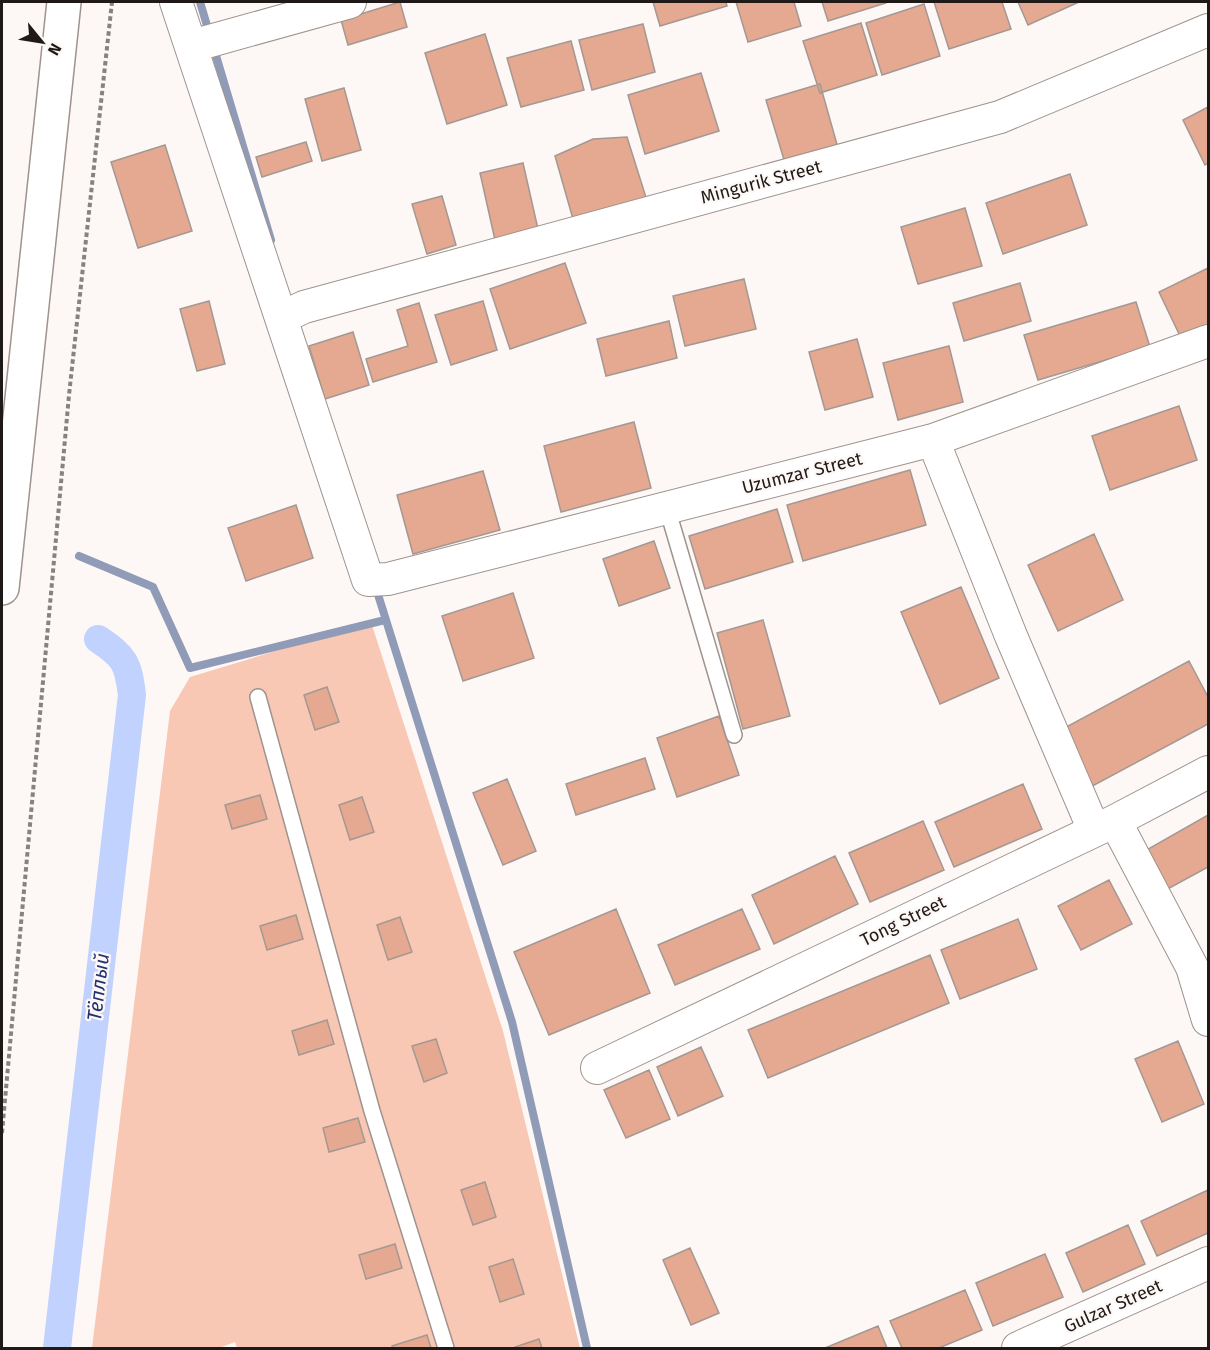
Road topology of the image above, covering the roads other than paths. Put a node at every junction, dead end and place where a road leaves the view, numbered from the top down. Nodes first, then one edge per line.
1 (64, 2) edge
2 (176, 2) edge
3 (350, 2) edge
4 (1209, 30) edge
5 (192, 46) junction
6 (293, 313) junction
7 (1209, 341) edge
8 (933, 440) junction
9 (667, 508) junction
10 (2, 588) edge
11 (258, 697) dead end
12 (734, 735) dead end
13 (1209, 772) edge
14 (1104, 826) junction
15 (1209, 1020) edge
16 (597, 1068) dead end
17 (1209, 1263) edge
18 (446, 1348) edge
19 (1018, 1348) edge

1 - 10 main road
2 - 5 street
3 - 5 street
4 - 6 street, Mingurik Street
5 - 6 street
6 - 9 street, Uzumzar Street
7 - 8 street, Uzumzar Street
8 - 9 street, Uzumzar Street
8 - 14 street
9 - 12 lane
11 - 18 lane
13 - 14 street, Tong Street
14 - 15 street
14 - 16 street, Tong Street
17 - 19 street, Gulzar Street

